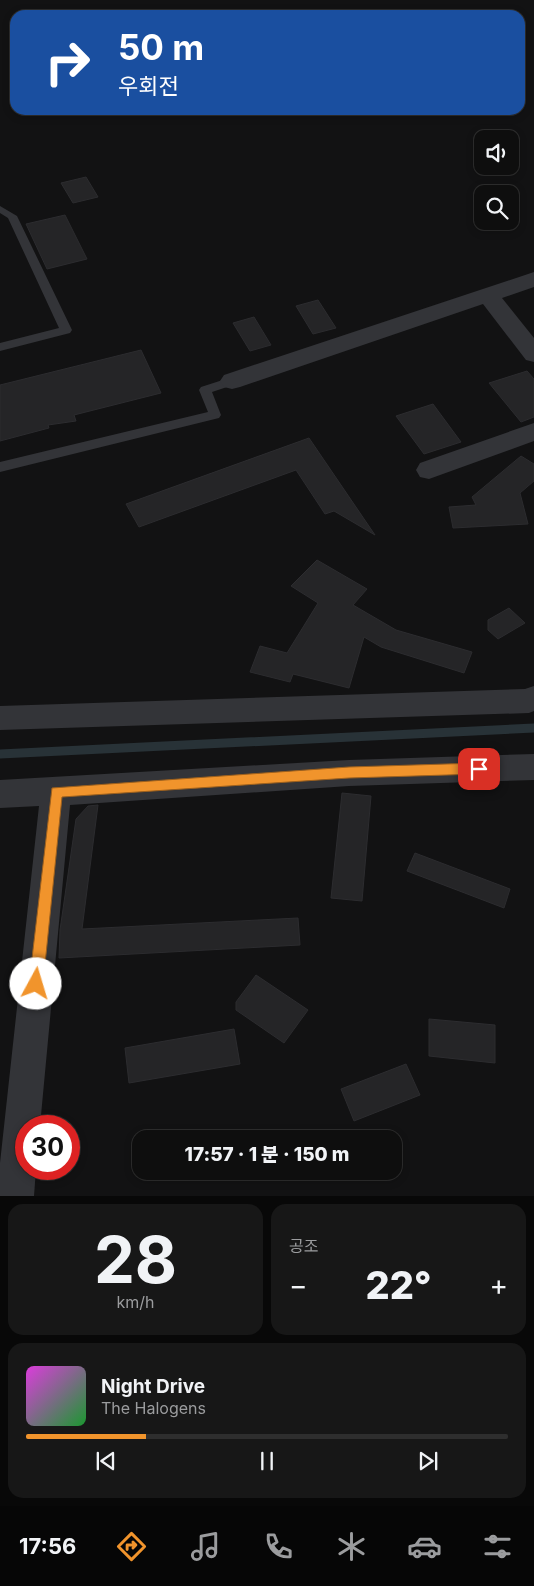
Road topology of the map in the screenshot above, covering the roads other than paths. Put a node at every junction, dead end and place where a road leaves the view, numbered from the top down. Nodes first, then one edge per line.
1 (0, 209) edge
2 (534, 279) edge
3 (488, 295) junction
4 (0, 347) edge
5 (534, 354) edge
6 (232, 381) joint
7 (534, 432) edge
8 (0, 467) edge
9 (429, 470) dead end
10 (534, 698) edge
11 (0, 718) edge
12 (534, 767) edge
13 (56, 792) junction
14 (0, 794) edge
15 (15, 1196) edge

1 - 4 lane
2 - 3 street
3 - 5 street
3 - 6 street
6 - 8 lane
7 - 9 street
10 - 11 street
12 - 13 street
13 - 14 street
13 - 15 street

